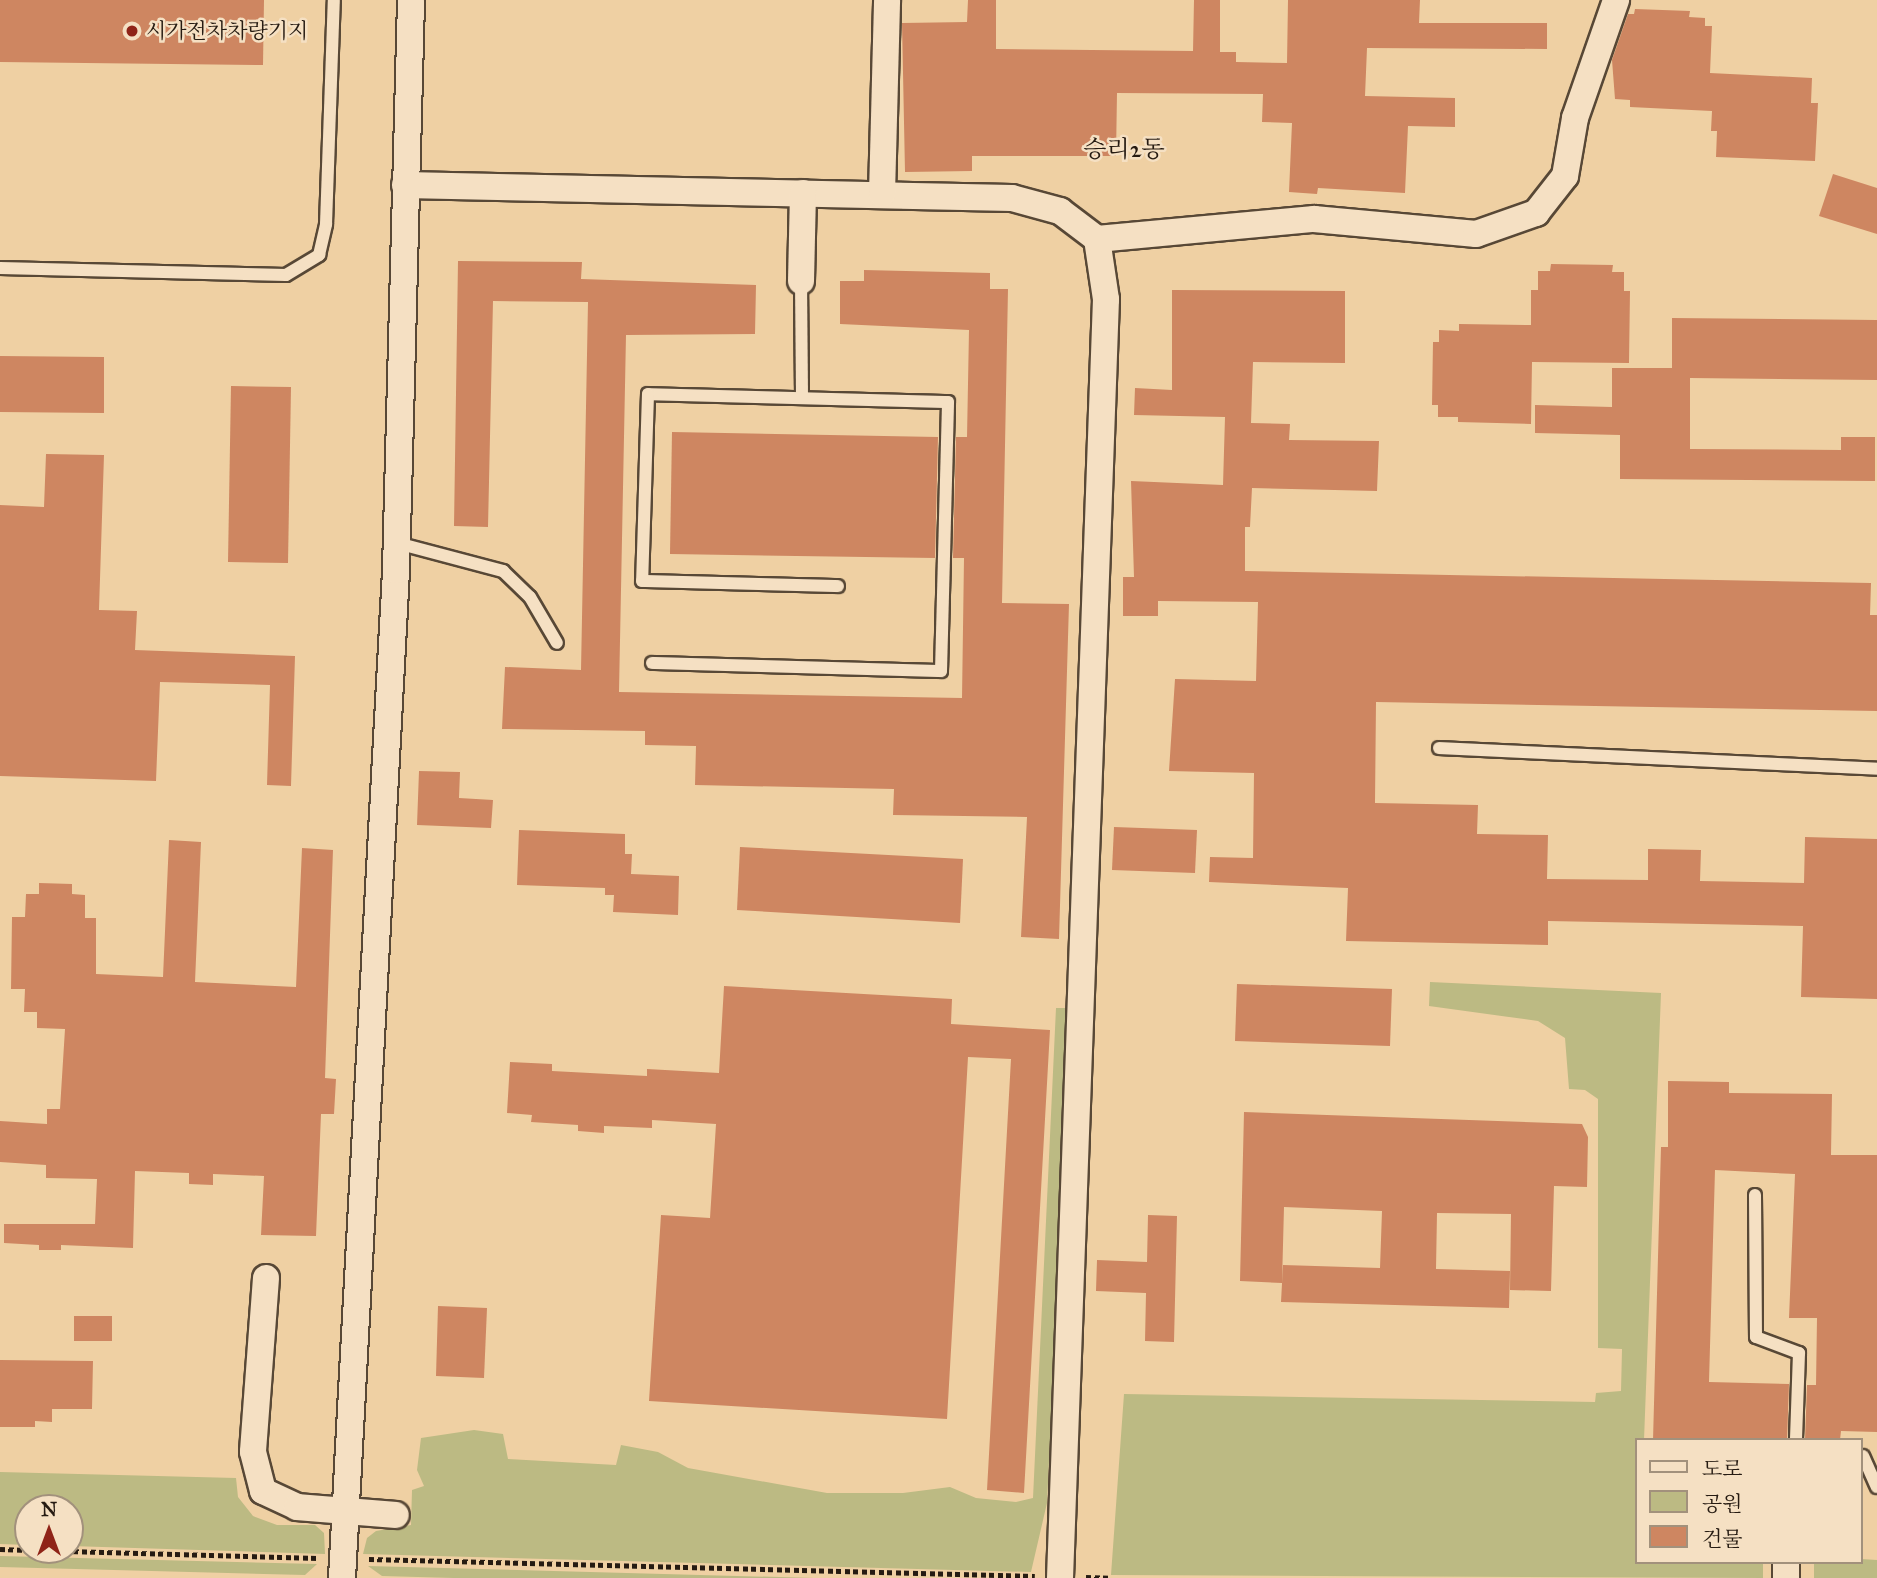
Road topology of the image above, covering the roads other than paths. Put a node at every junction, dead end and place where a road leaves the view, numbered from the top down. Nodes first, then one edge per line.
1 (334, 0) edge
2 (411, 0) edge
3 (887, 0) edge
4 (1616, 0) edge
5 (405, 185) junction
6 (803, 192) junction
7 (882, 194) junction
8 (1097, 239) junction
9 (0, 268) edge
10 (801, 281) joint
11 (802, 398) junction
12 (397, 543) junction
13 (838, 586) dead end
14 (557, 643) dead end
15 (652, 663) dead end
16 (1439, 748) dead end
17 (1877, 769) edge
18 (1755, 1195) dead end
19 (266, 1278) dead end
20 (1796, 1438) edge
21 (1863, 1456) dead end
22 (1877, 1487) edge
23 (345, 1512) junction
24 (396, 1515) dead end
25 (342, 1568) edge
26 (1060, 1577) edge

1 - 9 lane
2 - 5 street
3 - 7 street
4 - 8 street
5 - 6 street
5 - 12 street
6 - 7 street
6 - 10 street
7 - 8 street
8 - 26 street
10 - 11 lane
11 - 13 lane
11 - 15 lane
12 - 14 lane
12 - 23 street
16 - 17 lane
18 - 20 lane
19 - 23 street
21 - 22 lane
23 - 24 street
23 - 25 street

